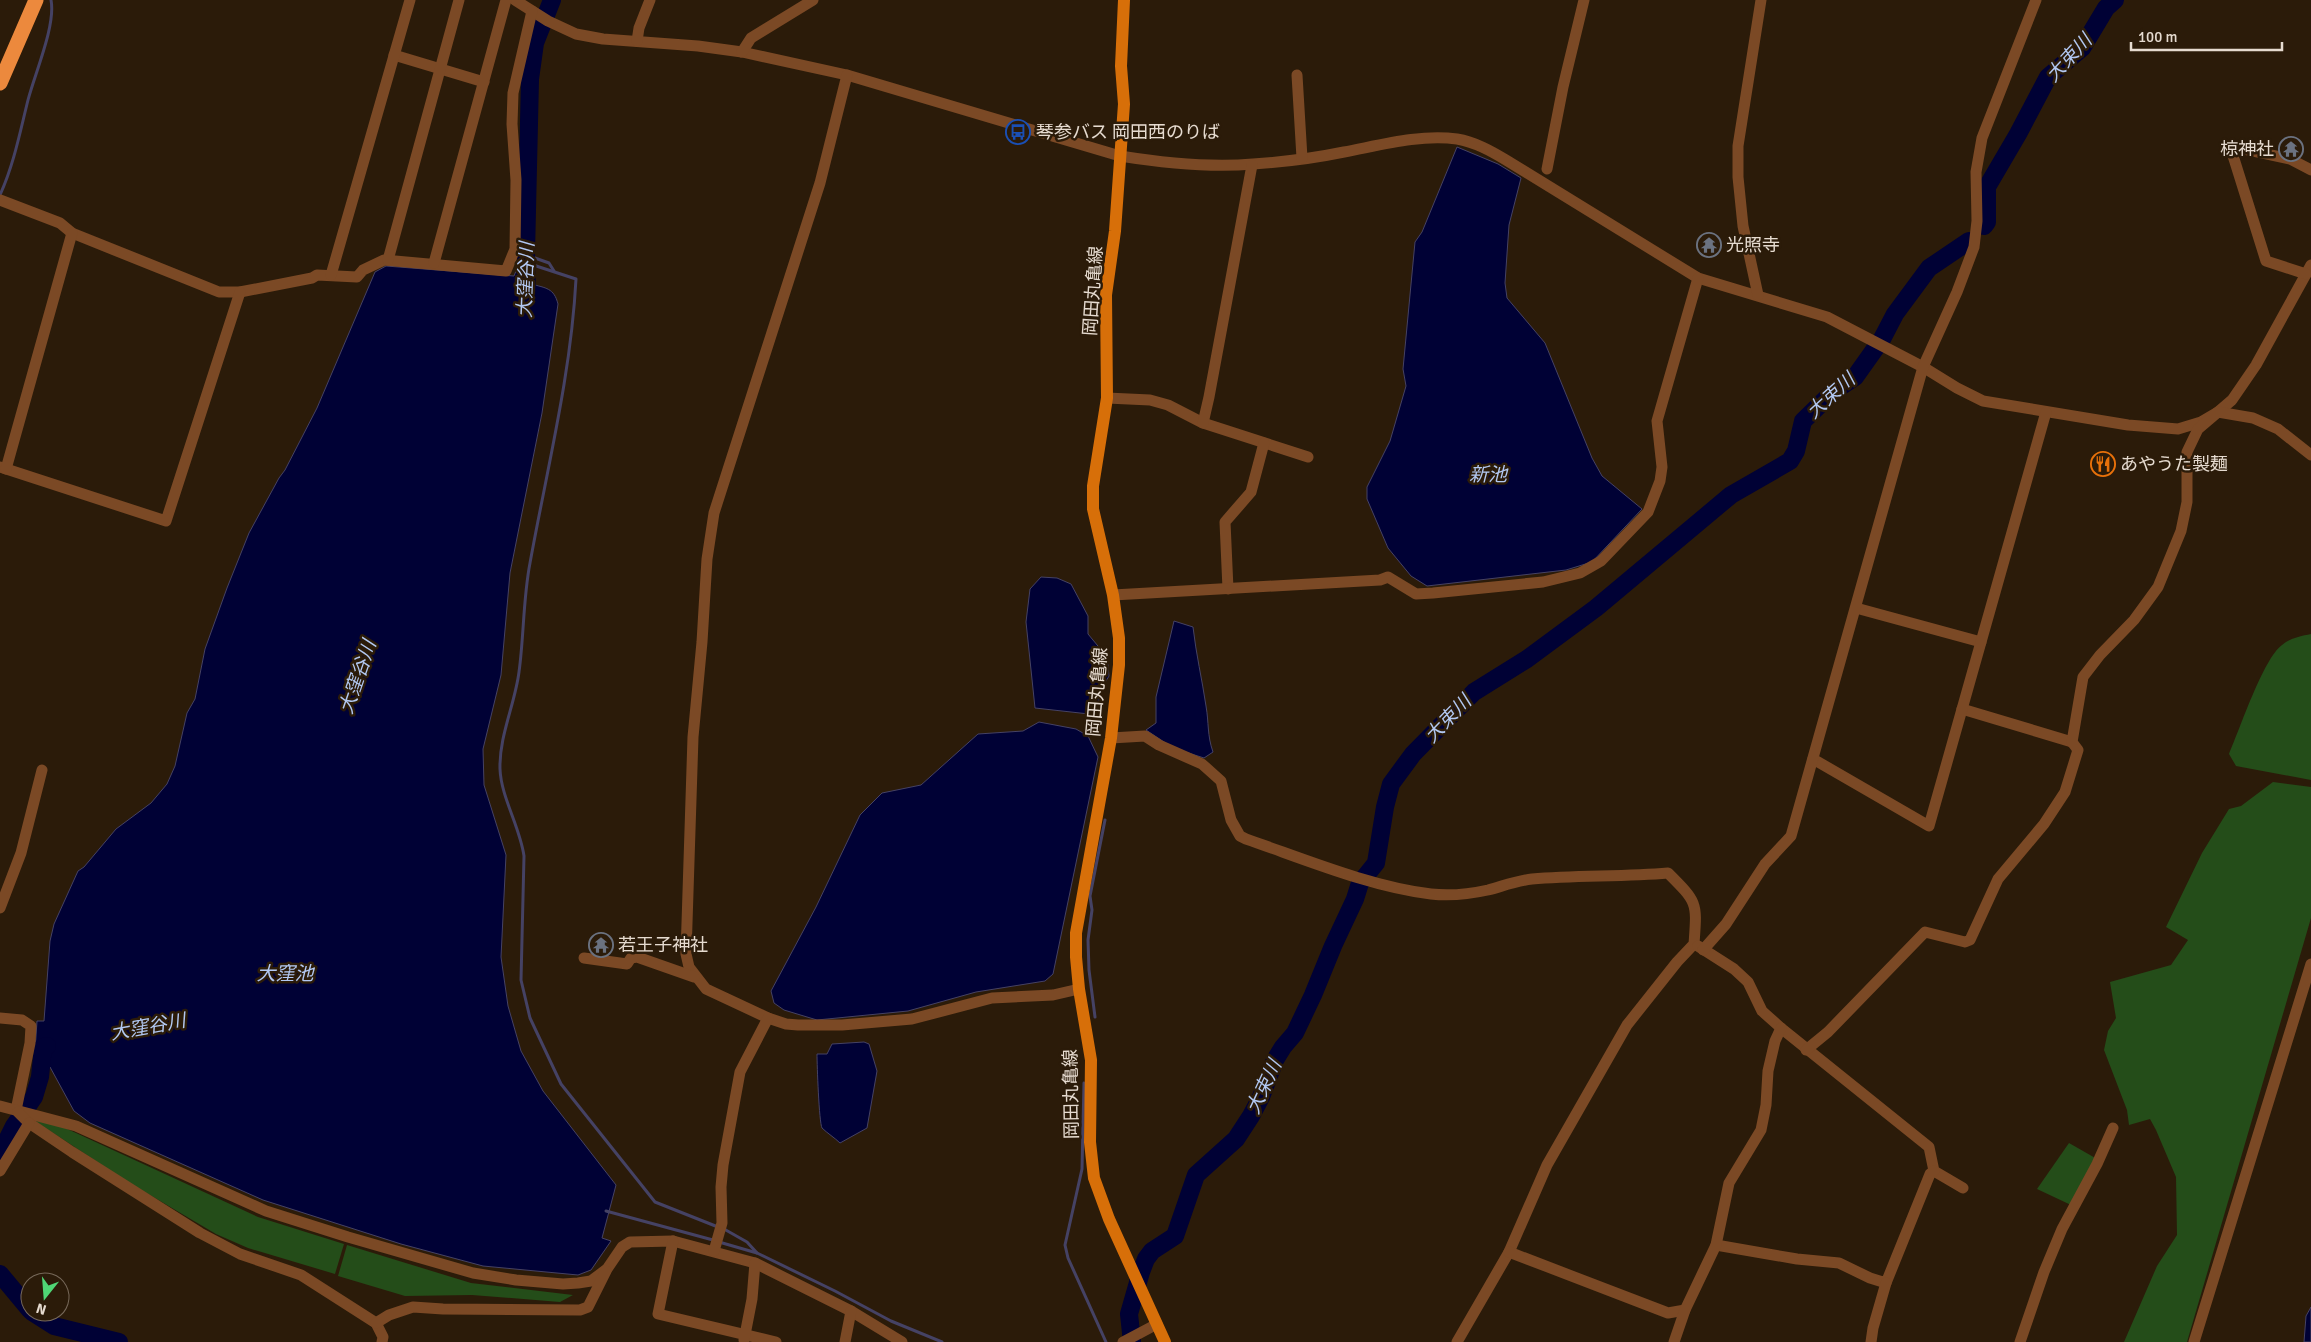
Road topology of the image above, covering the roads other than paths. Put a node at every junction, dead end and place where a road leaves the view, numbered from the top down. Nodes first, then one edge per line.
1 (36, 0) edge
2 (410, 0) edge
3 (459, 0) edge
4 (506, 0) edge
5 (516, 0) edge
6 (650, 0) edge
7 (813, 0) edge
8 (1124, 0) edge
9 (1584, 0) edge
10 (1761, 0) edge
11 (2036, 0) edge
12 (539, 16) junction
13 (637, 41) junction
14 (742, 52) junction
15 (394, 56) junction
16 (440, 69) junction
17 (1297, 74) dead end
18 (847, 75) junction
19 (484, 82) junction
20 (0, 83) edge
21 (1120, 156) junction
22 (1302, 158) junction
23 (1252, 164) junction
24 (1547, 169) dead end
25 (2311, 170) edge
26 (0, 200) edge
27 (72, 233) junction
28 (388, 260) junction
29 (434, 263) junction
30 (2309, 270) edge
31 (331, 275) junction
32 (1698, 278) junction
33 (240, 292) junction
34 (1758, 295) junction
35 (1923, 367) junction
36 (1107, 398) junction
37 (2046, 412) junction
38 (2218, 412) junction
39 (1202, 422) junction
40 (1264, 443) junction
41 (2311, 455) edge
42 (1308, 457) dead end
43 (3, 468) edge
44 (1228, 589) junction
45 (1112, 595) junction
46 (1856, 608) junction
47 (1981, 642) junction
48 (1962, 709) junction
49 (1111, 738) junction
50 (2072, 742) junction
51 (1813, 759) junction
52 (42, 770) dead end
53 (0, 908) edge
54 (1699, 947) junction
55 (584, 958) dead end
56 (2311, 964) edge
57 (694, 976) junction
58 (1079, 988) junction
59 (0, 1018) edge
60 (768, 1018) junction
61 (1781, 1028) junction
62 (1806, 1050) junction
63 (0, 1106) edge
64 (22, 1115) junction
65 (2113, 1128) dead end
66 (0, 1171) edge
67 (1934, 1171) junction
68 (1963, 1188) dead end
69 (673, 1241) junction
70 (1716, 1245) junction
71 (715, 1249) junction
72 (1509, 1252) junction
73 (755, 1263) junction
74 (607, 1269) junction
75 (1886, 1283) junction
76 (851, 1310) junction
77 (1685, 1310) junction
78 (376, 1324) junction
79 (1157, 1324) junction
80 (744, 1338) edge
81 (1129, 1339) edge
82 (382, 1342) edge
83 (776, 1342) edge
84 (845, 1342) edge
85 (902, 1342) edge
86 (1165, 1342) edge
87 (1457, 1342) edge
88 (1674, 1342) edge
89 (1871, 1342) edge
90 (2020, 1342) edge
91 (2194, 1342) edge

1 - 20 highway
2 - 15 street
3 - 16 street
4 - 19 street
5 - 12 street
6 - 13 street
7 - 14 street
8 - 21 main road, 岡田丸亀線
9 - 24 street
10 - 34 street
11 - 35 street
12 - 13 street
12 - 29 street
13 - 14 street
14 - 18 street
15 - 16 street
15 - 31 street
16 - 19 street
16 - 28 street
17 - 22 street
18 - 21 street
18 - 57 street
19 - 29 street
21 - 23 street
21 - 36 main road, 岡田丸亀線
22 - 23 street
22 - 32 street
23 - 39 street
25 - 30 street
26 - 27 street
27 - 33 street
27 - 43 street
28 - 29 street
28 - 31 street
30 - 38 street
31 - 33 street
32 - 34 street
32 - 44 street
33 - 43 street
34 - 35 street
35 - 37 street
35 - 46 street
36 - 39 street
36 - 45 main road, 岡田丸亀線
37 - 38 street
37 - 47 street
38 - 41 street
38 - 50 street
39 - 40 street
40 - 42 street
40 - 44 street
44 - 45 street
45 - 49 main road, 岡田丸亀線
46 - 47 street
46 - 51 street
47 - 48 street
48 - 50 street
48 - 51 street
49 - 54 street
49 - 58 main road, 岡田丸亀線
50 - 62 street
51 - 54 street
52 - 53 street
54 - 61 street
54 - 72 street
55 - 57 street
56 - 91 street
57 - 60 street
58 - 60 street
58 - 79 main road, 岡田丸亀線
59 - 64 street
60 - 71 street
61 - 62 street
61 - 70 street
62 - 67 street
63 - 64 street
64 - 66 street
64 - 74 street
64 - 78 street
65 - 90 street
67 - 68 street
67 - 75 street
69 - 71 street
69 - 74 street
69 - 80 street
70 - 75 street
70 - 77 street
71 - 73 street
72 - 77 street
72 - 87 street
73 - 76 street
73 - 80 street
74 - 78 street
75 - 89 street
76 - 84 street
76 - 85 street
77 - 88 street
78 - 82 street
79 - 81 street
79 - 86 main road, 岡田丸亀線
80 - 83 street

